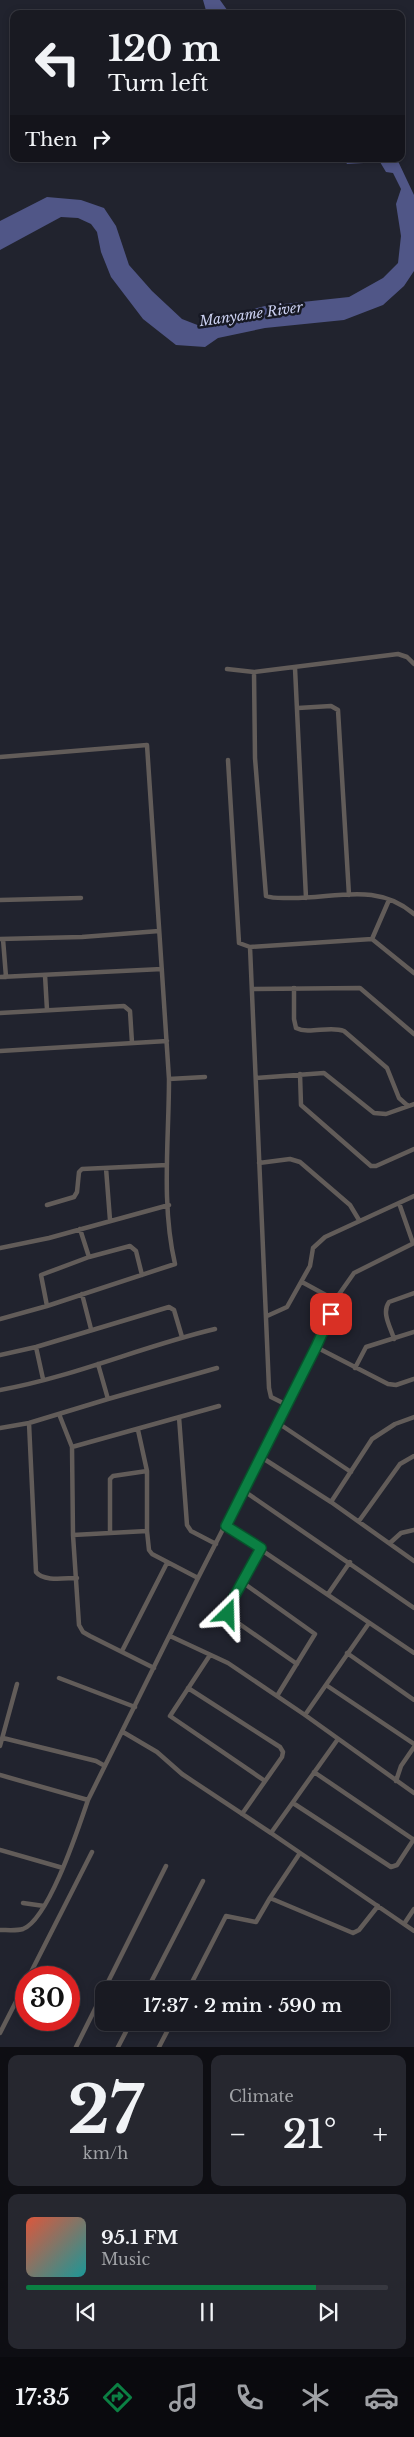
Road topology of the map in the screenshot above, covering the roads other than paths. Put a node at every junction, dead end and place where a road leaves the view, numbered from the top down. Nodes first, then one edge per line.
1 (414, 664) edge
2 (295, 668) junction
3 (227, 669) dead end
4 (254, 672) junction
5 (298, 708) junction
6 (0, 757) edge
7 (228, 760) dead end
8 (349, 895) junction
9 (80, 898) dead end
10 (306, 898) junction
11 (0, 900) edge
12 (389, 900) junction
13 (414, 914) edge
14 (159, 931) junction
15 (2, 939) edge
16 (372, 939) junction
17 (250, 947) junction
18 (162, 969) junction
19 (414, 973) edge
20 (44, 976) junction
21 (0, 977) edge
22 (6, 977) junction
23 (294, 988) junction
24 (253, 989) junction
25 (47, 1010) junction
26 (0, 1013) edge
27 (414, 1034) edge
28 (166, 1042) junction
29 (132, 1043) junction
30 (0, 1051) edge
31 (300, 1074) junction
32 (205, 1077) dead end
33 (256, 1078) junction
34 (169, 1079) junction
35 (414, 1104) edge
36 (408, 1106) junction
37 (414, 1149) edge
38 (259, 1163) junction
39 (167, 1165) junction
40 (106, 1168) junction
41 (414, 1196) edge
42 (400, 1203) junction
43 (47, 1205) dead end
44 (169, 1205) junction
45 (110, 1220) junction
46 (359, 1220) junction
47 (80, 1229) junction
48 (414, 1243) edge
49 (0, 1248) edge
50 (89, 1257) junction
51 (142, 1275) junction
52 (302, 1282) junction
53 (82, 1294) junction
54 (414, 1294) edge
55 (335, 1300) junction
56 (47, 1306) junction
57 (267, 1316) junction
58 (0, 1319) edge
59 (91, 1329) junction
60 (215, 1329) dead end
61 (414, 1332) edge
62 (182, 1337) junction
63 (394, 1339) junction
64 (36, 1347) junction
65 (316, 1347) junction
66 (0, 1355) edge
67 (98, 1364) junction
68 (217, 1368) dead end
69 (355, 1368) junction
70 (43, 1379) junction
71 (414, 1379) edge
72 (0, 1390) edge
73 (108, 1399) junction
74 (287, 1405) junction
75 (220, 1406) dead end
76 (59, 1414) junction
77 (179, 1417) junction
78 (414, 1417) edge
79 (278, 1422) junction
80 (29, 1423) junction
81 (0, 1428) edge
82 (138, 1430) junction
83 (72, 1447) junction
84 (414, 1456) edge
85 (261, 1457) junction
86 (147, 1471) junction
87 (351, 1472) junction
88 (244, 1491) junction
89 (331, 1502) junction
90 (360, 1521) junction
91 (226, 1526) junction
92 (414, 1530) edge
93 (147, 1531) junction
94 (110, 1532) junction
95 (74, 1534) junction
96 (390, 1543) junction
97 (216, 1544) junction
98 (261, 1548) junction
99 (414, 1561) edge
100 (350, 1562) junction
101 (167, 1563) junction
102 (76, 1578) junction
103 (198, 1578) junction
104 (242, 1582) junction
105 (328, 1594) junction
106 (414, 1608) edge
107 (369, 1623) junction
108 (170, 1636) junction
109 (122, 1651) junction
110 (347, 1653) junction
111 (414, 1653) edge
112 (210, 1656) junction
113 (297, 1664) junction
114 (154, 1668) junction
115 (58, 1678) dead end
116 (17, 1684) dead end
117 (326, 1685) junction
118 (188, 1688) junction
119 (277, 1696) junction
120 (414, 1700) edge
121 (135, 1707) junction
122 (305, 1715) junction
123 (123, 1732) junction
124 (2, 1738) junction
125 (338, 1740) junction
126 (414, 1745) edge
127 (0, 1746) edge
128 (105, 1766) junction
129 (314, 1772) junction
130 (0, 1775) edge
131 (265, 1781) junction
132 (396, 1781) junction
133 (414, 1792) edge
134 (88, 1800) junction
135 (293, 1803) junction
136 (242, 1814) junction
137 (271, 1833) junction
138 (414, 1840) edge
139 (0, 1850) edge
140 (92, 1852) dead end
141 (300, 1853) junction
142 (166, 1866) dead end
143 (63, 1868) junction
144 (202, 1881) dead end
145 (270, 1898) junction
146 (24, 1903) dead end
147 (44, 1906) junction
148 (378, 1906) junction
149 (414, 1909) edge
150 (404, 1924) junction
151 (0, 1930) edge
152 (414, 1931) edge
153 (34, 1966) edge
154 (109, 1981) edge
155 (152, 1981) edge
156 (193, 1981) edge
157 (15, 2004) edge
158 (95, 2009) edge
159 (126, 2031) edge
160 (167, 2031) edge
161 (0, 2034) edge
162 (76, 2047) edge
163 (118, 2047) edge
164 (159, 2047) edge

1 - 2 street
2 - 4 street
2 - 5 street
3 - 4 street
4 - 10 street
5 - 8 street
5 - 10 street
6 - 14 street
7 - 17 street
8 - 10 street
8 - 12 street
9 - 11 street
12 - 13 street
12 - 16 street
14 - 15 street
14 - 18 street
15 - 22 street
16 - 17 street
16 - 19 street
17 - 24 street
18 - 20 street
18 - 28 street
20 - 22 street
20 - 25 street
21 - 22 street
23 - 24 street
23 - 27 street
23 - 36 street
24 - 33 street
25 - 26 street
25 - 29 street
28 - 29 street
28 - 34 street
29 - 30 street
31 - 33 street
31 - 36 street
31 - 37 street
32 - 34 street
33 - 38 street
34 - 39 street
35 - 36 street
38 - 46 street
38 - 57 street
39 - 40 street
39 - 44 street
40 - 43 street
40 - 45 street
41 - 42 street
42 - 46 street
42 - 48 street
44 - 45 street
44 - 51 street
45 - 47 street
46 - 52 street
47 - 49 street
47 - 50 street
48 - 55 street
50 - 51 street
50 - 56 street
51 - 53 street
52 - 55 street
52 - 57 street
53 - 56 street
53 - 59 street
54 - 63 street
55 - 65 street
56 - 58 street
57 - 74 street
59 - 62 street
59 - 64 street
60 - 62 street
61 - 63 street
62 - 67 street
63 - 69 street
64 - 66 street
64 - 70 street
65 - 69 street
65 - 74 street
67 - 70 street
67 - 73 street
68 - 73 street
69 - 71 street
70 - 72 street
73 - 76 street
74 - 79 street
75 - 77 street
76 - 80 street
76 - 83 street
77 - 82 street
77 - 97 street
78 - 87 street
79 - 85 street
79 - 87 street
80 - 81 street
80 - 102 street
82 - 83 street
82 - 86 street
83 - 95 street
84 - 90 street
85 - 88 street
85 - 89 street
86 - 93 street
86 - 94 street
87 - 89 street
88 - 91 street
88 - 100 street
89 - 90 street
90 - 96 street
91 - 97 street
91 - 98 street
92 - 96 street
93 - 94 street
93 - 101 street
94 - 95 street
95 - 102 street
96 - 99 street
97 - 103 street
98 - 104 street
98 - 105 street
100 - 105 street
100 - 106 street
101 - 103 street
101 - 109 street
102 - 109 street
103 - 108 street
104 - 113 street
104 - 113 street
105 - 107 street
107 - 110 street
107 - 111 street
108 - 112 street
108 - 114 street
109 - 114 street
110 - 117 street
110 - 120 street
112 - 118 street
112 - 119 street
113 - 119 street
114 - 121 street
115 - 121 street
116 - 124 street
117 - 122 street
117 - 126 street
118 - 131 street
118 - 131 street
119 - 122 street
121 - 123 street
122 - 125 street
123 - 128 street
123 - 136 street
124 - 127 street
124 - 128 street
125 - 129 street
125 - 132 street
126 - 132 street
128 - 134 street
129 - 135 street
129 - 138 street
130 - 134 street
131 - 136 street
132 - 133 street
134 - 143 street
135 - 137 street
135 - 138 street
136 - 137 street
137 - 141 street
139 - 143 street
140 - 153 street
141 - 145 street
141 - 148 street
142 - 154 street
143 - 147 street
144 - 155 street
145 - 148 street
145 - 156 street
146 - 147 street
147 - 151 street
148 - 150 street
149 - 150 street
150 - 152 street
157 - 161 street
158 - 162 street
159 - 163 street
160 - 164 street

